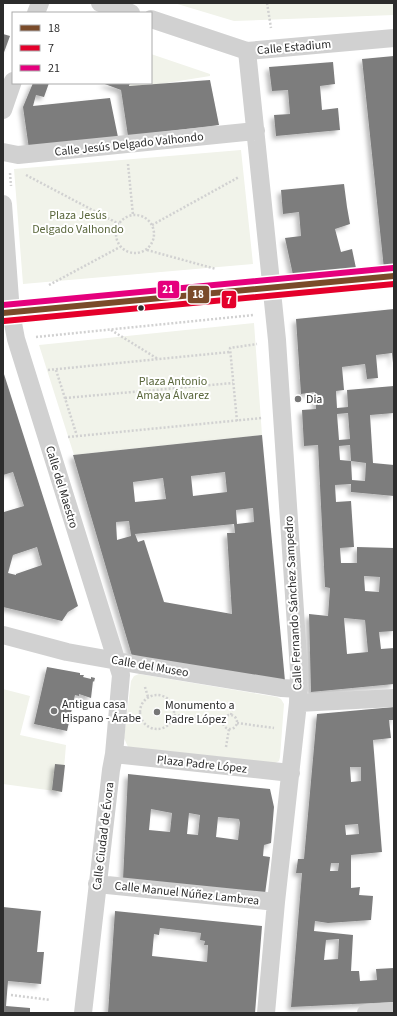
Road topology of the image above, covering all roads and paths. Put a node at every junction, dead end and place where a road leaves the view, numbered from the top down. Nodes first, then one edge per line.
1 (100, 3) edge
2 (267, 3) edge
3 (128, 12) edge
4 (152, 20) edge
5 (394, 38) edge
6 (274, 48) junction
7 (247, 51) junction
8 (12, 84) edge
9 (3, 110) edge
10 (256, 132) junction
11 (14, 157) edge
12 (128, 163) dead end
13 (241, 176) dead end
14 (11, 188) dead end
15 (3, 204) edge
16 (133, 215) junction
17 (119, 224) junction
18 (152, 225) junction
19 (120, 247) junction
20 (147, 250) junction
21 (223, 271) dead end
22 (394, 276) edge
23 (47, 286) dead end
24 (272, 288) junction
25 (7, 313) edge
26 (275, 313) junction
27 (111, 330) junction
28 (16, 339) junction
29 (277, 340) junction
30 (230, 352) junction
31 (158, 359) junction
32 (56, 370) junction
33 (26, 372) junction
34 (233, 383) junction
35 (65, 398) junction
36 (282, 416) junction
37 (237, 421) junction
38 (77, 436) junction
39 (47, 439) junction
40 (3, 635) edge
41 (117, 660) junction
42 (298, 696) junction
43 (394, 698) edge
44 (174, 715) junction
45 (222, 721) junction
46 (237, 723) junction
47 (295, 731) junction
48 (114, 754) junction
49 (290, 773) junction
50 (97, 884) junction
51 (276, 902) junction
52 (11, 996) dead end
53 (50, 1000) dead end
54 (394, 1011) edge
55 (82, 1013) edge
56 (266, 1013) edge
57 (366, 1013) edge

1 - 3 street
2 - 6 path
4 - 7 street, Calle Estadium
5 - 6 street, Calle Estadium
6 - 7 street, Calle Estadium
7 - 10 street
8 - 9 street
10 - 11 street, Calle Jesús Delgado Valhondo
10 - 24 street
11 - 14 path
11 - 17 path
12 - 16 path
13 - 18 path
15 - 25 street
16 - 17 path
16 - 18 path
17 - 19 path
18 - 20 path
19 - 20 path
19 - 23 path
20 - 21 path
22 - 24 street
24 - 25 street
24 - 26 street, Calle Fernando Sánchez Sampedro
25 - 28 street, Calle del Maestro
26 - 27 path
26 - 29 street, Calle Fernando Sánchez Sampedro
27 - 28 path
27 - 31 path
28 - 33 street, Calle del Maestro
29 - 30 path
29 - 36 street, Calle Fernando Sánchez Sampedro
30 - 31 path
30 - 34 path
31 - 32 path
32 - 33 path
32 - 35 path
33 - 39 street, Calle del Maestro
34 - 35 path
34 - 37 path
35 - 38 path
36 - 37 path
36 - 42 street, Calle Fernando Sánchez Sampedro
37 - 38 path
38 - 39 path
39 - 41 street, Calle del Maestro
40 - 41 street, Calle del Museo
41 - 42 street, Calle del Museo
41 - 48 street, Calle Ciudad de Évora
42 - 43 street, Calle del Museo
42 - 47 street, Calle Fernando Sánchez Sampedro
44 - 44 path
44 - 45 path
45 - 46 path
45 - 46 path
46 - 47 path
47 - 49 street, Calle Fernando Sánchez Sampedro
48 - 49 street, Plaza Padre López
48 - 50 street, Calle Ciudad de Évora
49 - 51 street, Calle Fernando Sánchez Sampedro
50 - 51 street, Calle Manuel Núñez Lambrea
50 - 55 street, Calle Ciudad de Évora
51 - 56 street, Calle Fernando Sánchez Sampedro
52 - 53 path
54 - 57 street

